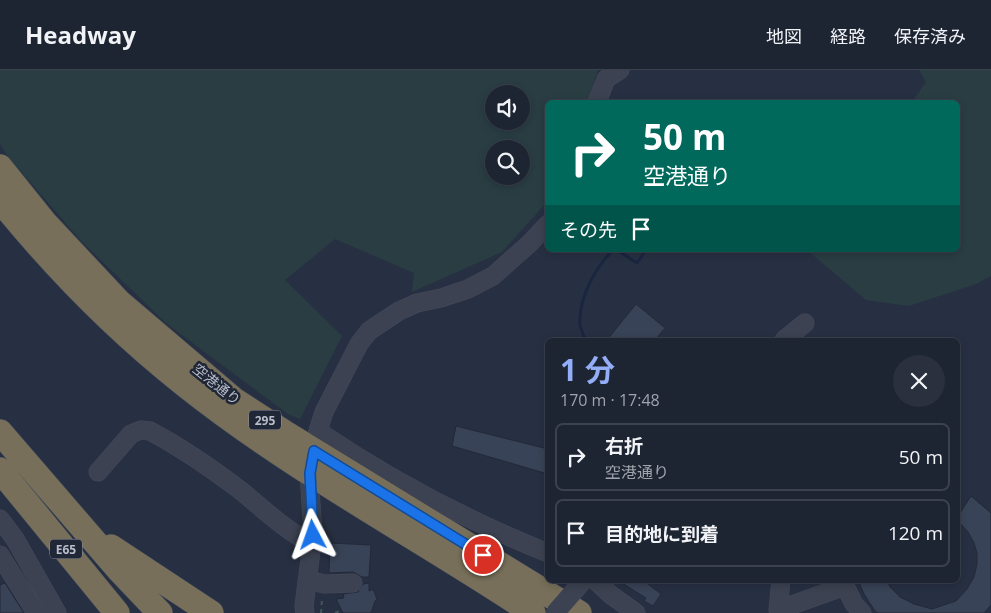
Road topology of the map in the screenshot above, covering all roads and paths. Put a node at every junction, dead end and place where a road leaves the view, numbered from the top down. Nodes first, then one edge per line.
1 (620, 70) edge
2 (598, 100) edge
3 (0, 166) edge
4 (0, 200) edge
5 (545, 227) edge
6 (805, 323) dead end
7 (786, 338) edge
8 (0, 426) edge
9 (0, 432) edge
10 (314, 452) junction
11 (19, 453) junction
12 (98, 472) dead end
13 (5, 476) edge
14 (338, 490) junction
15 (62, 505) junction
16 (0, 520) edge
17 (313, 528) junction
18 (64, 548) junction
19 (545, 552) edge
20 (0, 555) edge
21 (308, 580) junction
22 (353, 583) dead end
23 (585, 583) edge
24 (590, 583) edge
25 (781, 583) edge
26 (498, 590) junction
27 (321, 605) dead end
28 (342, 610) dead end
29 (36, 613) edge
30 (57, 613) edge
31 (105, 613) edge
32 (117, 613) edge
33 (160, 613) edge
34 (211, 613) edge
35 (305, 613) edge
36 (321, 613) edge
37 (335, 613) edge
38 (519, 613) edge
39 (533, 613) edge
40 (555, 613) edge
41 (579, 613) edge
42 (636, 613) edge
43 (862, 613) edge

1 - 2 street
3 - 10 highway, 空港通り / 295
4 - 10 highway, 空港通り / 295
5 - 10 street
6 - 7 street
8 - 11 highway
9 - 11 highway
10 - 14 highway, 空港通り / 295
10 - 17 street
10 - 19 street
10 - 41 highway, 空港通り / 295
11 - 15 highway, E65
12 - 17 street
13 - 18 highway, E65
14 - 17 street
14 - 26 highway, 空港通り / 295
15 - 33 highway, E65
15 - 34 highway
16 - 30 street
17 - 21 street
18 - 31 highway
18 - 32 highway, E65
20 - 29 street
21 - 22 street
21 - 35 street
23 - 40 street, bridge
24 - 42 street
25 - 43 street
26 - 38 highway
26 - 39 highway, 空港通り / 295
27 - 36 path
28 - 37 path

